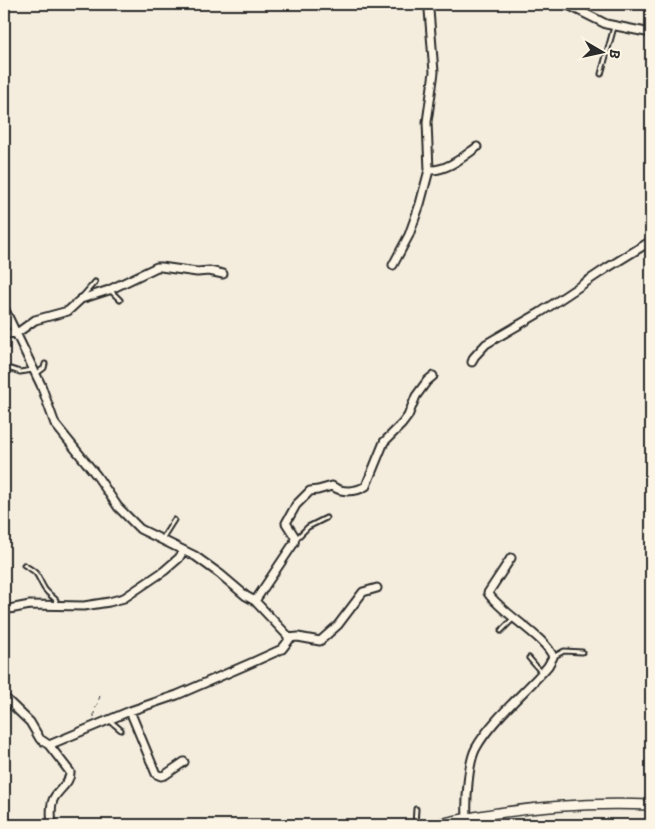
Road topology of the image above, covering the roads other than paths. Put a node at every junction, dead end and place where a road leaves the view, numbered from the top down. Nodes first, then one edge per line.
1 (427, 4) edge
2 (566, 4) edge
3 (614, 26) junction
4 (651, 33) edge
5 (601, 74) dead end
6 (477, 147) dead end
7 (429, 170) junction
8 (651, 241) edge
9 (393, 265) dead end
10 (224, 274) dead end
11 (95, 282) dead end
12 (110, 290) junction
13 (81, 299) junction
14 (120, 300) dead end
15 (4, 308) edge
16 (17, 333) junction
17 (4, 334) edge
18 (472, 362) dead end
19 (45, 364) dead end
20 (11, 369) dead end
21 (35, 372) junction
22 (433, 376) dead end
23 (326, 518) dead end
24 (174, 520) dead end
25 (162, 540) junction
26 (295, 540) junction
27 (183, 551) junction
28 (511, 558) dead end
29 (24, 565) dead end
30 (377, 588) dead end
31 (255, 601) junction
32 (54, 605) junction
33 (4, 610) edge
34 (513, 618) junction
35 (501, 631) dead end
36 (288, 638) junction
37 (582, 652) dead end
38 (553, 657) junction
39 (529, 658) dead end
40 (542, 674) junction
41 (4, 697) edge
42 (130, 711) junction
43 (108, 720) junction
44 (121, 730) dead end
45 (49, 745) junction
46 (184, 762) dead end
47 (651, 805) edge
48 (416, 809) dead end
49 (467, 818) junction
50 (52, 825) edge
51 (415, 825) edge
52 (435, 825) edge

1 - 7 street
2 - 3 street
3 - 4 street
3 - 5 lane
6 - 7 street
7 - 9 street
8 - 18 street
10 - 12 street
11 - 13 lane
12 - 13 street
12 - 14 lane
13 - 16 street
15 - 16 street
16 - 17 street
16 - 21 street
19 - 21 lane
20 - 21 lane
21 - 25 street
22 - 26 street
23 - 26 lane
24 - 25 lane
25 - 27 street
26 - 31 street
27 - 31 street
27 - 32 street
28 - 34 street
29 - 32 lane
30 - 36 street
31 - 36 street
32 - 33 street
34 - 35 lane
34 - 38 street
36 - 42 street
37 - 38 lane
38 - 40 street
39 - 40 lane
40 - 49 street
41 - 45 street
42 - 43 street
42 - 46 street
43 - 44 lane
43 - 45 street
45 - 50 street
47 - 49 street
48 - 51 lane
49 - 52 street

